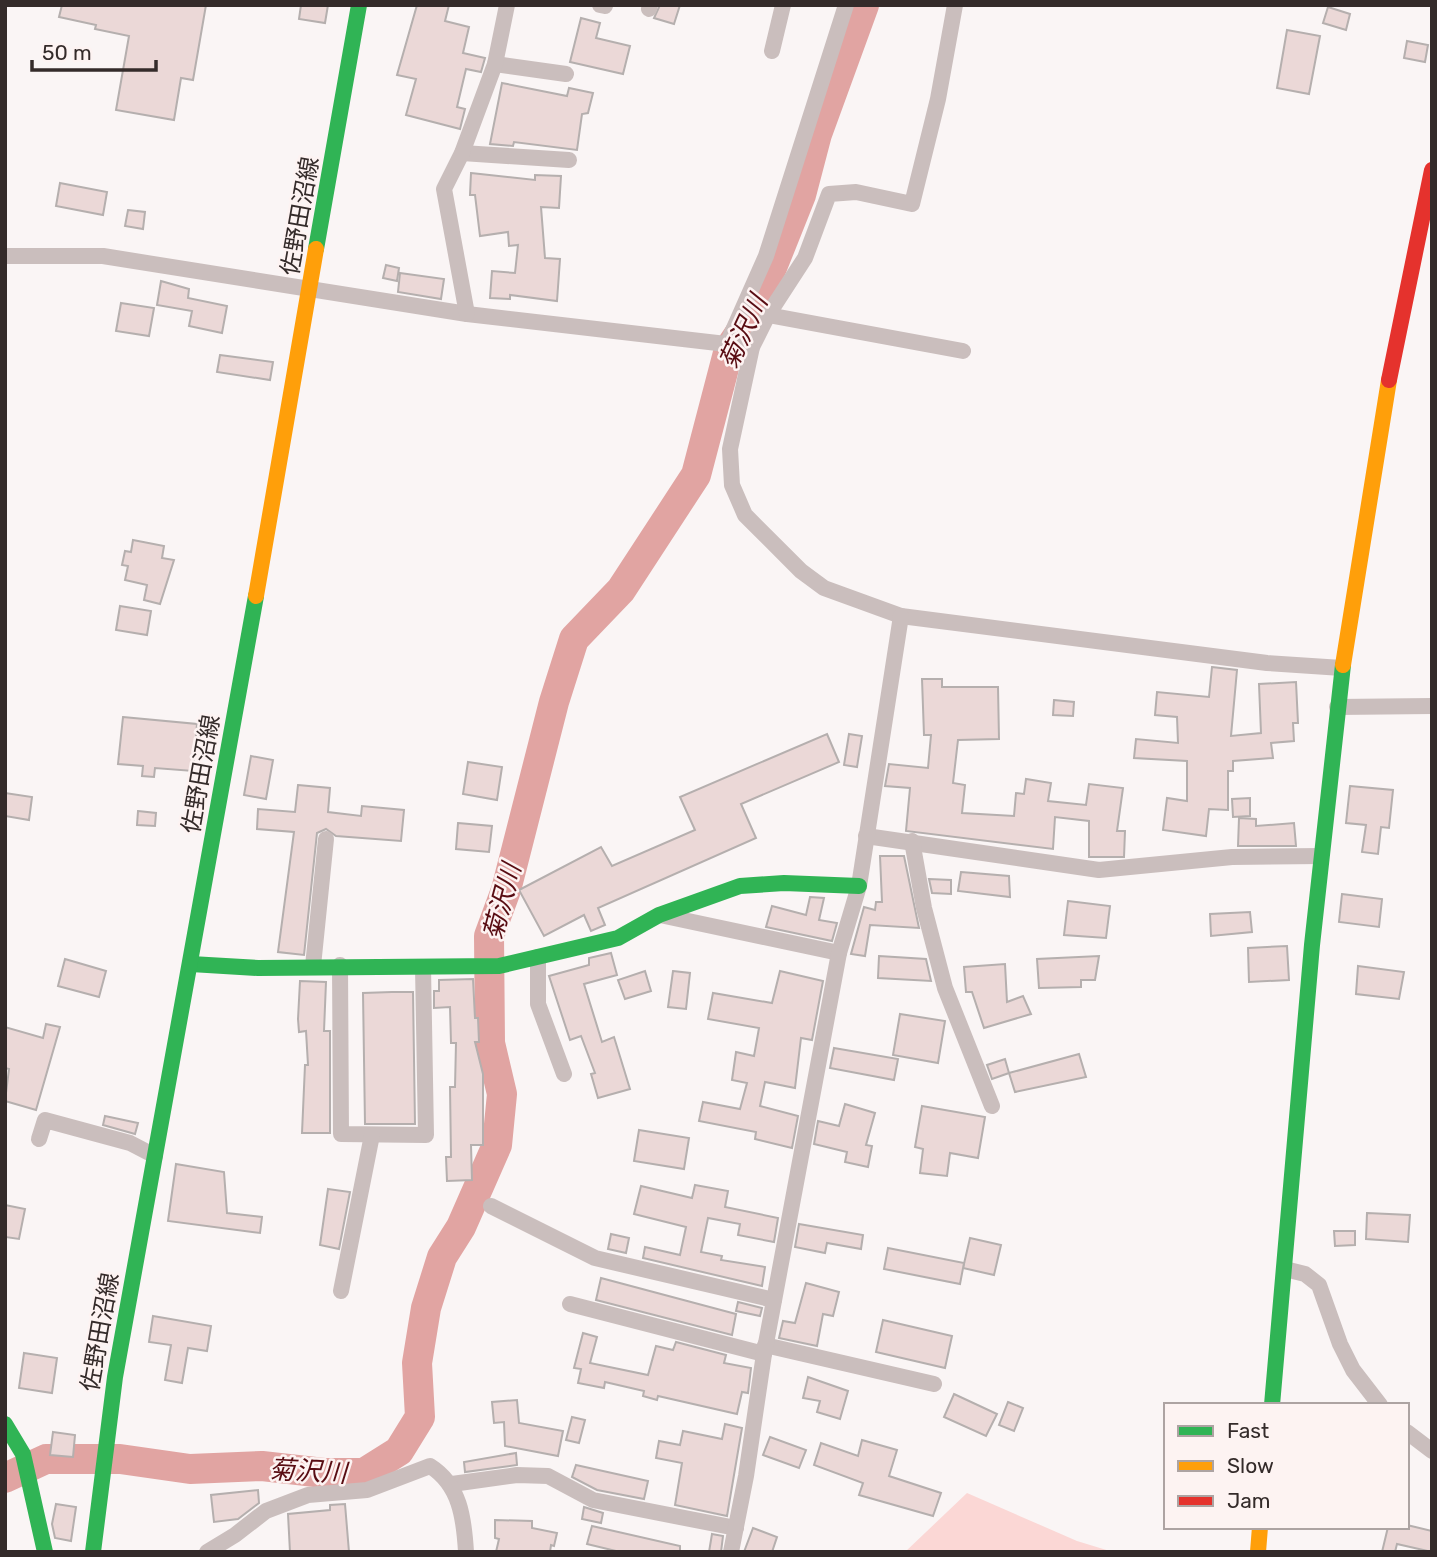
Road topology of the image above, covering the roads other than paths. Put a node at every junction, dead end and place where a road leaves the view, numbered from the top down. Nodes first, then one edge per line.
1 (359, 5) edge
2 (507, 5) edge
3 (783, 5) edge
4 (846, 5) edge
5 (955, 5) edge
6 (772, 51) dead end
7 (495, 64) junction
8 (566, 74) dead end
9 (462, 153) junction
10 (569, 160) dead end
11 (1432, 170) edge
12 (1424, 238) edge
13 (5, 256) edge
14 (311, 287) junction
15 (467, 314) junction
16 (768, 315) junction
17 (727, 344) junction
18 (752, 347) junction
19 (963, 351) dead end
20 (901, 616) junction
21 (1342, 668) junction
22 (1432, 706) edge
23 (1337, 707) junction
24 (866, 836) junction
25 (326, 839) dead end
26 (912, 841) junction
27 (1321, 856) junction
28 (859, 886) junction
29 (659, 915) junction
30 (839, 953) junction
31 (538, 957) junction
32 (191, 964) junction
33 (340, 965) junction
34 (313, 966) junction
35 (423, 967) junction
36 (564, 1074) dead end
37 (992, 1106) dead end
38 (372, 1135) junction
39 (39, 1139) dead end
40 (155, 1156) junction
41 (491, 1206) dead end
42 (1285, 1269) junction
43 (341, 1291) dead end
44 (774, 1300) junction
45 (570, 1304) dead end
46 (764, 1350) junction
47 (934, 1384) dead end
48 (1272, 1403) edge
49 (1379, 1403) edge
50 (5, 1424) edge
51 (1409, 1434) edge
52 (1432, 1451) edge
53 (452, 1484) junction
54 (736, 1528) junction
55 (1261, 1529) edge
56 (45, 1552) edge
57 (93, 1552) edge
58 (207, 1552) edge
59 (466, 1552) edge
60 (731, 1552) edge
61 (1258, 1552) edge

1 - 14 street, 佐野田沼線
2 - 7 street
3 - 6 street
4 - 17 street
5 - 16 street
7 - 8 street
7 - 9 street
9 - 10 street
9 - 15 street
11 - 12 street
12 - 21 street
13 - 14 street
14 - 15 street
14 - 32 street, 佐野田沼線
15 - 17 street
16 - 18 street
16 - 19 street
17 - 18 street
18 - 20 street
20 - 21 street
20 - 24 street
21 - 23 street
22 - 23 street
23 - 27 street
24 - 26 street
24 - 28 street
25 - 34 street
26 - 27 street
26 - 37 street
27 - 42 street
28 - 29 street
28 - 30 street
29 - 30 street
29 - 31 street
30 - 44 street
31 - 35 street
31 - 36 street
32 - 34 street
32 - 40 street, 佐野田沼線
33 - 34 street
33 - 35 street
33 - 38 street
35 - 38 street
38 - 43 street
39 - 40 street
40 - 57 street, 佐野田沼線
41 - 44 street
42 - 48 street
42 - 49 street
44 - 46 street
45 - 46 street
46 - 47 street
46 - 54 street
50 - 56 street
51 - 52 street
53 - 54 street
53 - 58 street
53 - 59 street
54 - 60 street
55 - 61 street

